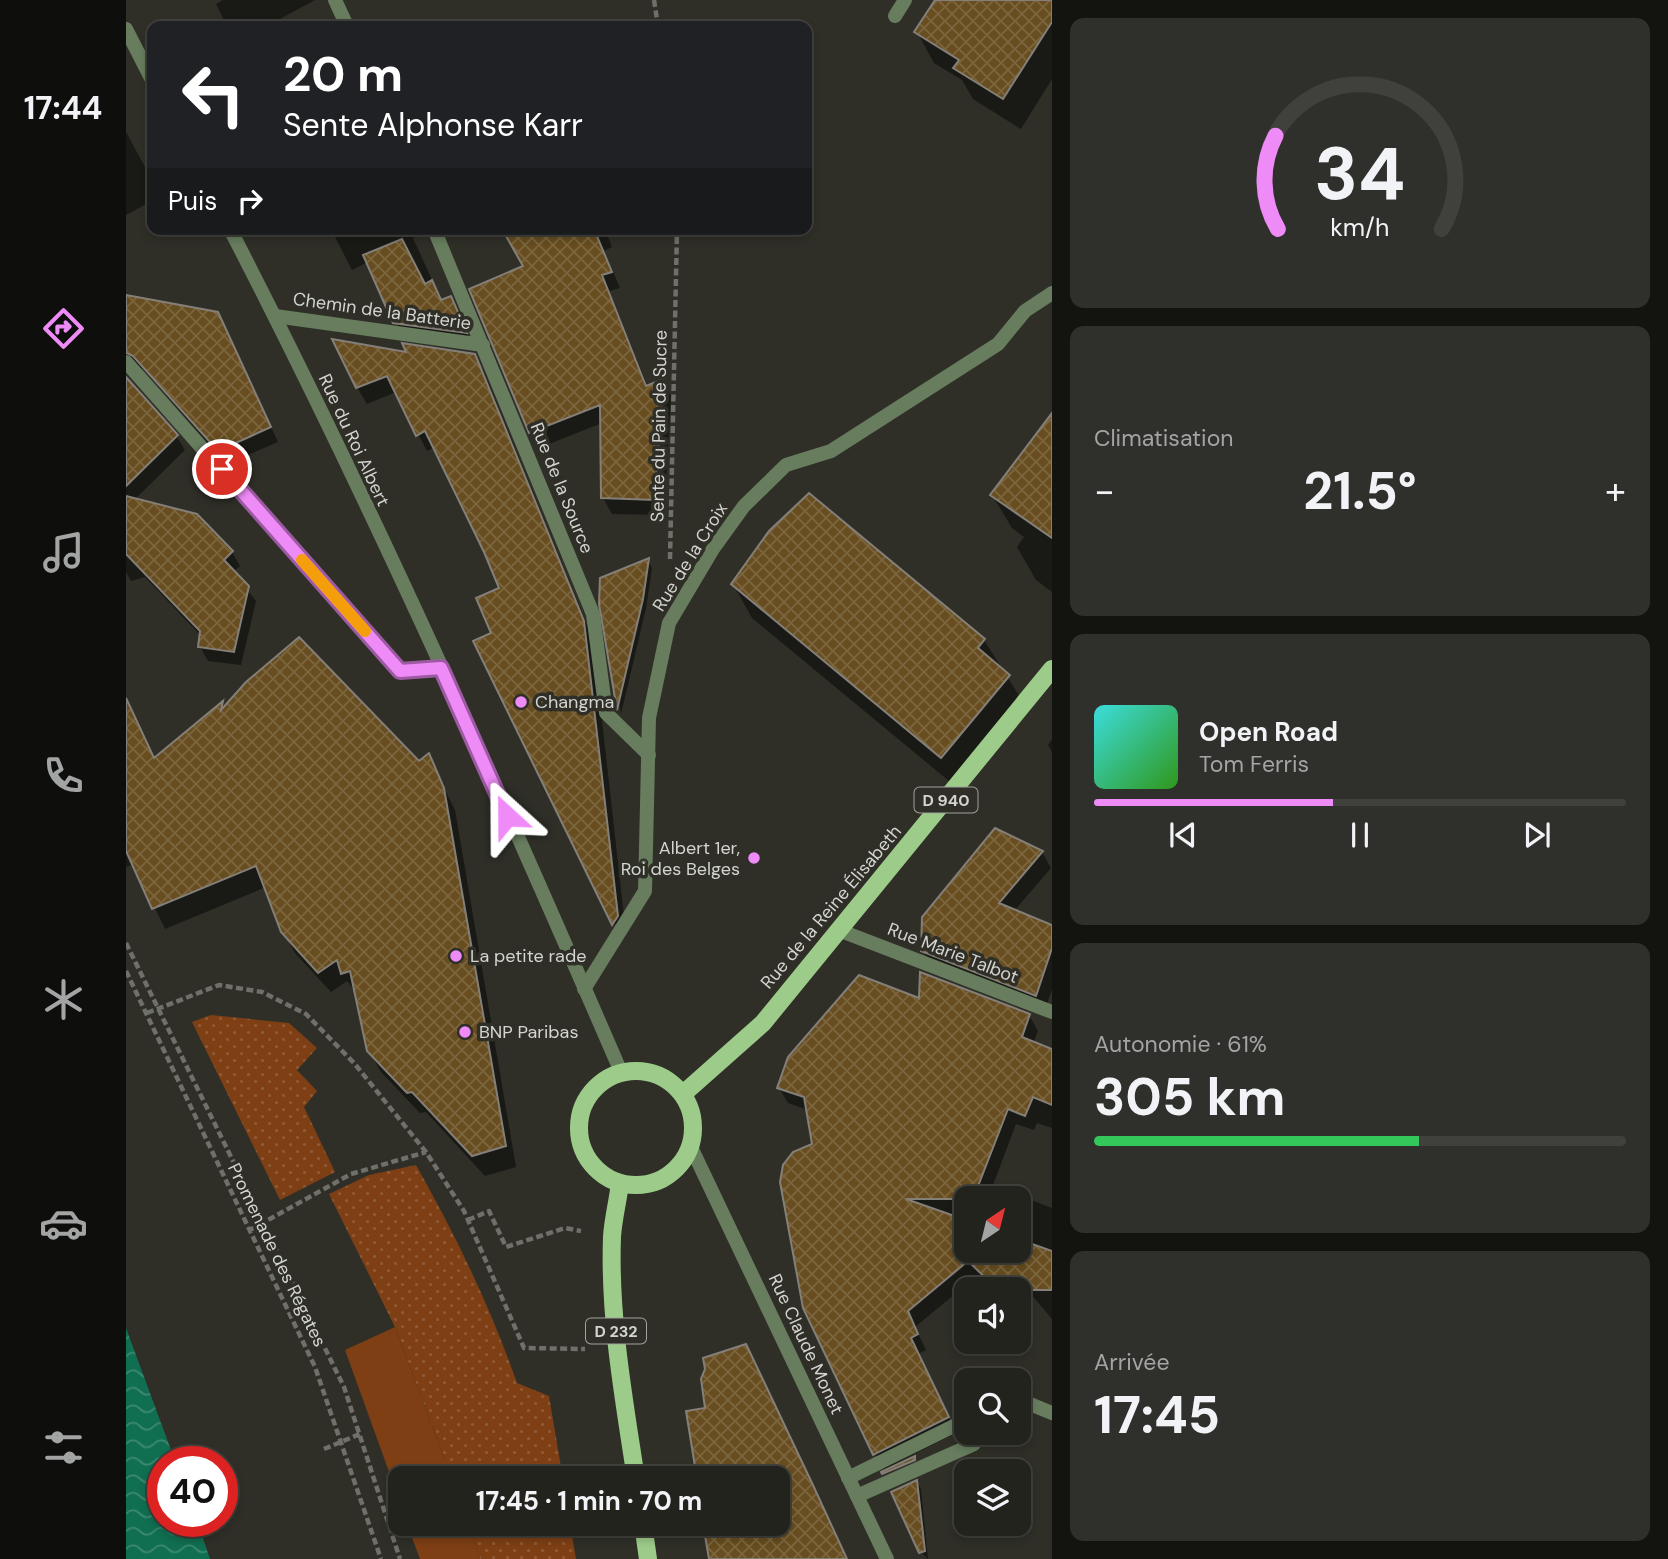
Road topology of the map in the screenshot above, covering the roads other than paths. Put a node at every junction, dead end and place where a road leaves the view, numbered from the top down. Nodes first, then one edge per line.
1 (335, 0) edge
2 (905, 0) edge
3 (895, 16) dead end
4 (345, 21) edge
5 (126, 29) edge
6 (147, 70) edge
7 (233, 235) edge
8 (437, 235) edge
9 (1052, 293) edge
10 (275, 316) junction
11 (484, 345) junction
12 (126, 362) edge
13 (441, 668) junction
14 (1052, 669) edge
15 (649, 755) junction
16 (841, 930) junction
17 (584, 989) junction
18 (1052, 1012) edge
19 (621, 1072) junction
20 (683, 1094) junction
21 (690, 1145) junction
22 (620, 1183) junction
23 (1031, 1404) edge
24 (1052, 1413) edge
25 (954, 1426) edge
26 (973, 1445) edge
27 (634, 1466) edge
28 (848, 1478) junction
29 (857, 1496) junction
30 (645, 1536) edge
31 (648, 1559) edge
32 (887, 1559) edge

1 - 4 street
2 - 3 street
5 - 6 street
7 - 10 street, Rue du Roi Albert
8 - 11 street, Rue de la Source
9 - 15 street, Rue de la Croix
10 - 11 street, Chemin de la Batterie
10 - 13 street, Rue du Roi Albert
11 - 15 street, Rue de la Source
12 - 13 street
13 - 17 street, Rue du Roi Albert
14 - 16 main road, Rue de la Reine Élisabeth / D 940
15 - 17 street, Rue de la Croix
16 - 18 street, Rue Marie Talbot
16 - 20 main road, Rue de la Reine Élisabeth / D 940
17 - 19 street, Rue du Roi Albert
19 - 20 main road
19 - 22 main road
20 - 21 main road
21 - 22 main road
21 - 28 street, Rue Claude Monet
22 - 27 main road, D 232
23 - 24 street
25 - 28 street
26 - 29 street
28 - 29 street, Rue Claude Monet
29 - 32 street, Rue Claude Monet
30 - 31 main road

